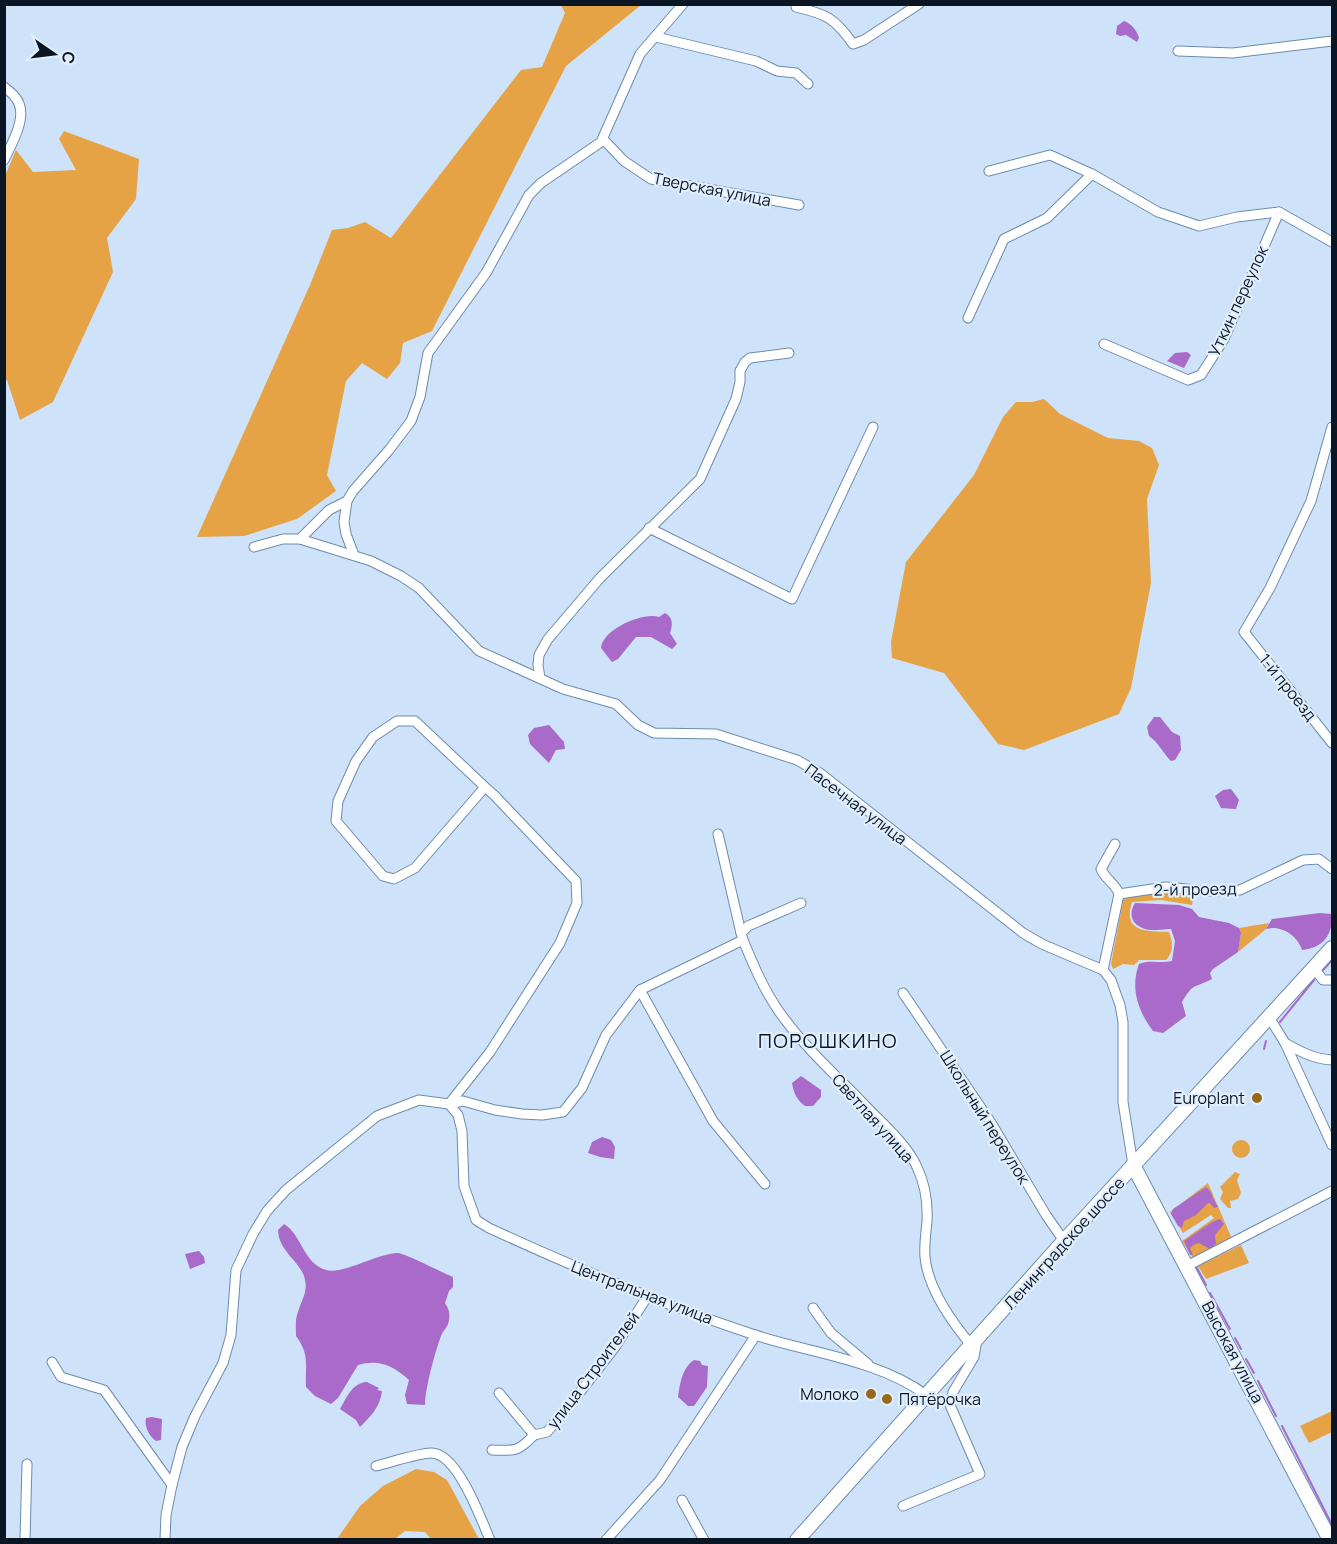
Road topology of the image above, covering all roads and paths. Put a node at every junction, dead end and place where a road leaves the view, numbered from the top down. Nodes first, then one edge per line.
1 (683, 4) edge
2 (785, 4) edge
3 (919, 4) edge
4 (800, 6) edge
5 (656, 37) junction
6 (1332, 41) edge
7 (1178, 51) dead end
8 (808, 84) dead end
9 (4, 87) edge
10 (603, 139) junction
11 (4, 160) edge
12 (989, 171) dead end
13 (1092, 174) junction
14 (799, 206) dead end
15 (1279, 212) junction
16 (1332, 242) edge
17 (968, 318) dead end
18 (1104, 344) dead end
19 (789, 352) dead end
20 (873, 427) dead end
21 (1332, 427) edge
22 (347, 501) junction
23 (649, 528) junction
24 (300, 539) junction
25 (254, 547) dead end
26 (354, 555) junction
27 (540, 678) junction
28 (1332, 743) edge
29 (485, 787) junction
30 (718, 834) dead end
31 (1115, 844) dead end
32 (1332, 869) edge
33 (1119, 894) junction
34 (801, 903) dead end
35 (742, 937) junction
36 (1332, 948) edge
37 (1314, 968) junction
38 (1103, 970) junction
39 (1332, 981) edge
40 (640, 990) junction
41 (903, 993) dead end
42 (1269, 1017) junction
43 (1285, 1043) junction
44 (1332, 1060) edge
45 (449, 1104) junction
46 (1332, 1145) edge
47 (1133, 1165) junction
48 (765, 1184) dead end
49 (1332, 1191) edge
50 (1064, 1241) junction
51 (1187, 1266) junction
52 (647, 1297) junction
53 (813, 1308) dead end
54 (756, 1335) junction
55 (974, 1342) junction
56 (52, 1362) dead end
57 (871, 1367) junction
58 (499, 1393) dead end
59 (926, 1395) junction
60 (534, 1435) junction
61 (492, 1450) dead end
62 (27, 1464) dead end
63 (376, 1466) dead end
64 (172, 1485) junction
65 (682, 1500) dead end
66 (903, 1506) dead end
67 (25, 1539) edge
68 (165, 1539) edge
69 (490, 1539) edge
70 (606, 1539) edge
71 (704, 1539) edge
72 (797, 1539) edge
73 (1330, 1539) edge

1 - 5 street
2 - 4 street
3 - 4 street
5 - 8 street
5 - 10 street
6 - 7 street
9 - 11 street
10 - 14 street, Тверская улица
10 - 22 street
12 - 13 street
13 - 15 street
13 - 17 street
15 - 16 street
15 - 18 street, Уткин переулок
19 - 23 street
20 - 23 street
21 - 28 street, 1-й проезд
22 - 24 street
22 - 26 street
23 - 27 street
24 - 25 street, Пасечная улица
24 - 26 street, Пасечная улица
26 - 27 street, Пасечная улица
27 - 38 street, Пасечная улица
29 - 29 street
29 - 45 street
30 - 35 street, Светлая улица
31 - 33 street
32 - 33 street, 2-й проезд
33 - 38 street
34 - 35 street
35 - 40 street
35 - 55 street, Светлая улица
36 - 37 main road, Ленинградское шоссе
37 - 39 street
37 - 42 main road, Ленинградское шоссе
38 - 47 street
40 - 45 street
40 - 48 street
41 - 50 street, Школьный переулок
42 - 43 street
42 - 47 main road, Ленинградское шоссе
43 - 44 street
43 - 46 street
45 - 52 street, Центральная улица
45 - 64 street
47 - 50 main road, Ленинградское шоссе
47 - 51 main road, Высокая улица
49 - 51 street
50 - 55 main road, Ленинградское шоссе
51 - 73 main road, Высокая улица
52 - 54 street, Центральная улица
52 - 60 street, улица Строителей
53 - 57 street
54 - 57 street, Центральная улица
54 - 70 street
55 - 59 main road, Ленинградское шоссе
55 - 66 street
56 - 64 street
57 - 59 street, Центральная улица
58 - 60 street
59 - 72 main road, Ленинградское шоссе
60 - 61 street, улица Строителей
62 - 67 street
63 - 69 street
64 - 68 street
65 - 71 street

